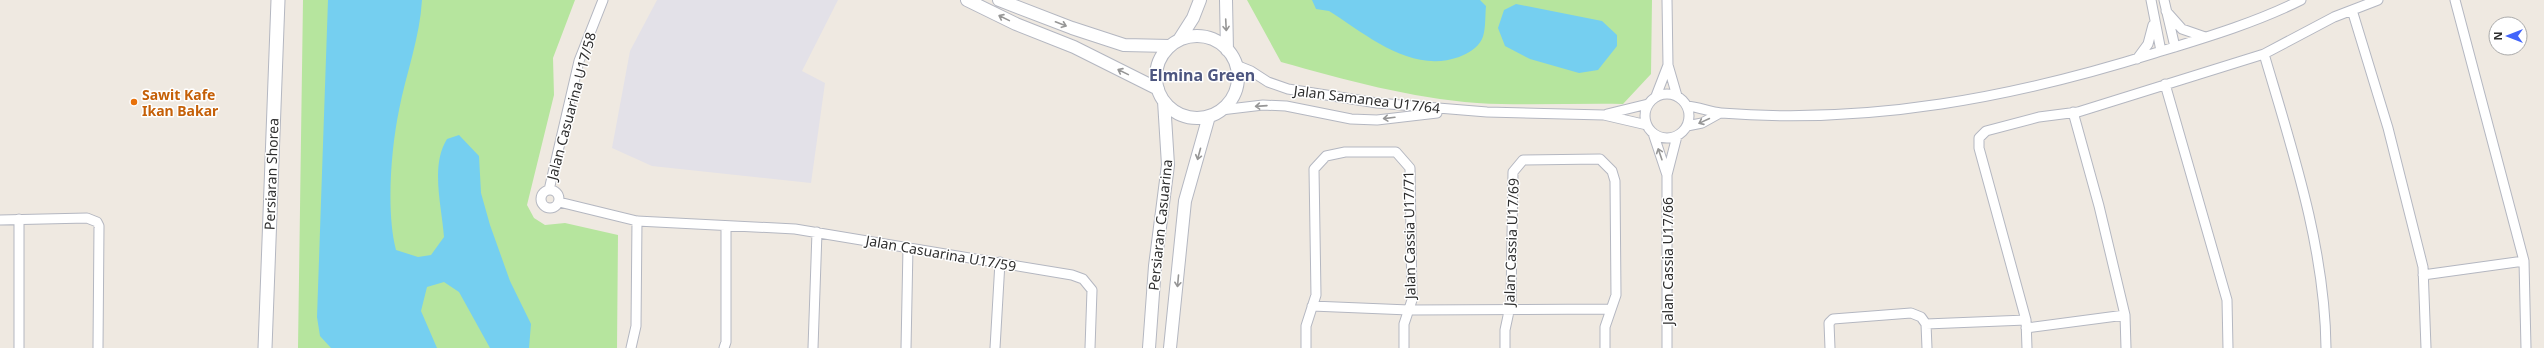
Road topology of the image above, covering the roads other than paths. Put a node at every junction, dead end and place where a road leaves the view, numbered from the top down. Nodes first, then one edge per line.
1 (278, 0) edge
2 (603, 0) edge
3 (967, 0) edge
4 (999, 0) edge
5 (1200, 0) edge
6 (1226, 0) edge
7 (1667, 0) edge
8 (2151, 0) edge
9 (2164, 0) edge
10 (2301, 0) edge
11 (2378, 0) edge
12 (2455, 0) edge
13 (2352, 10) junction
14 (2166, 11) junction
15 (2153, 14) junction
16 (2205, 37) junction
17 (1174, 43) junction
18 (2176, 47) junction
19 (1227, 50) junction
20 (2161, 51) junction
21 (2264, 54) junction
22 (2137, 59) junction
23 (1236, 65) junction
24 (1668, 65) junction
25 (2165, 84) junction
26 (1158, 89) junction
27 (1656, 96) junction
28 (1678, 96) junction
29 (1164, 101) junction
30 (1648, 104) junction
31 (1687, 106) junction
32 (1221, 110) junction
33 (1456, 110) junction
34 (2073, 112) junction
35 (1720, 113) junction
36 (1604, 115) junction
37 (1209, 116) junction
38 (1687, 126) junction
39 (1650, 129) junction
40 (1677, 136) junction
41 (1667, 175) junction
42 (549, 190) junction
43 (559, 202) junction
44 (0, 220) edge
45 (19, 220) junction
46 (637, 221) junction
47 (726, 226) junction
48 (817, 232) junction
49 (908, 247) junction
50 (1000, 262) junction
51 (2524, 262) junction
52 (2423, 275) junction
53 (1312, 306) junction
54 (1611, 309) junction
55 (1409, 310) junction
56 (1509, 310) junction
57 (2125, 315) junction
58 (1924, 320) junction
59 (2026, 324) junction
60 (19, 348) edge
61 (98, 348) edge
62 (265, 348) edge
63 (631, 348) edge
64 (724, 348) edge
65 (813, 348) edge
66 (906, 348) edge
67 (996, 348) edge
68 (1090, 348) edge
69 (1148, 348) edge
70 (1170, 348) edge
71 (1306, 348) edge
72 (1404, 348) edge
73 (1504, 348) edge
74 (1605, 348) edge
75 (1667, 348) edge
76 (1830, 348) edge
77 (1927, 348) edge
78 (2028, 348) edge
79 (2126, 348) edge
80 (2228, 348) edge
81 (2326, 348) edge
82 (2426, 348) edge
83 (2526, 348) edge

1 - 62 main road, Persiaran Shorea
2 - 42 street, Jalan Casuarina U17/58
26 -> 3 street
4 -> 17 street
5 - 17 street
6 -> 19 street
7 - 24 street
8 - 15 street
9 - 14 street
10 - 16 street
11 - 13 street
12 - 51 street
13 - 21 street
13 - 52 street
14 - 16 street
14 - 18 street
15 - 20 street
15 - 22 street
16 - 18 street
17 - 19 street
17 - 26 street
18 - 20 street
19 - 23 street
20 - 22 street
21 - 25 street
21 - 81 street
22 - 35 street
23 - 32 street
23 - 33 street, Jalan Samanea U17/64
24 - 27 street
24 - 28 street
25 - 34 street
25 - 80 street
26 - 29 street
27 - 28 street
27 - 30 street
28 - 31 street
29 - 37 street
29 - 69 street, Persiaran Casuarina
30 - 36 street, Jalan Samanea U17/64
30 - 39 street
31 - 35 street
31 - 38 street
33 -> 32 street, Jalan Samanea U17/64
32 - 37 street
33 - 36 street, Jalan Samanea U17/64
34 - 57 street
34 - 59 street
35 -> 38 street
36 - 39 street, Jalan Samanea U17/64
37 -> 70 street, Persiaran Casuarina
38 - 40 street
39 - 40 street
41 -> 39 street, Jalan Cassia U17/66
40 - 41 street, Jalan Cassia U17/66
41 - 75 street, Jalan Cassia U17/66
42 - 43 street
42 - 43 street
43 - 46 street, Jalan Casuarina U17/59
44 - 45 street
45 - 60 street
45 - 61 street
46 - 47 street, Jalan Casuarina U17/59
46 - 63 street
47 - 48 street, Jalan Casuarina U17/59
47 - 64 street
48 - 49 street, Jalan Casuarina U17/59
48 - 65 street
49 - 50 street, Jalan Casuarina U17/59
49 - 66 street
50 - 67 street
50 - 68 street, Jalan Casuarina U17/59
51 - 52 street
51 - 83 street
52 - 82 street
53 - 55 street
53 - 55 street, Jalan Cassia U17/71
53 - 71 street, Jalan Cassia U17/71
54 - 56 street
54 - 56 street, Jalan Cassia U17/69
54 - 74 street
55 - 56 street
55 - 72 street, Jalan Cassia U17/71
56 - 73 street, Jalan Cassia U17/69
57 - 59 street
57 - 79 street
58 - 59 street
58 - 76 street
58 - 77 street
59 - 78 street

